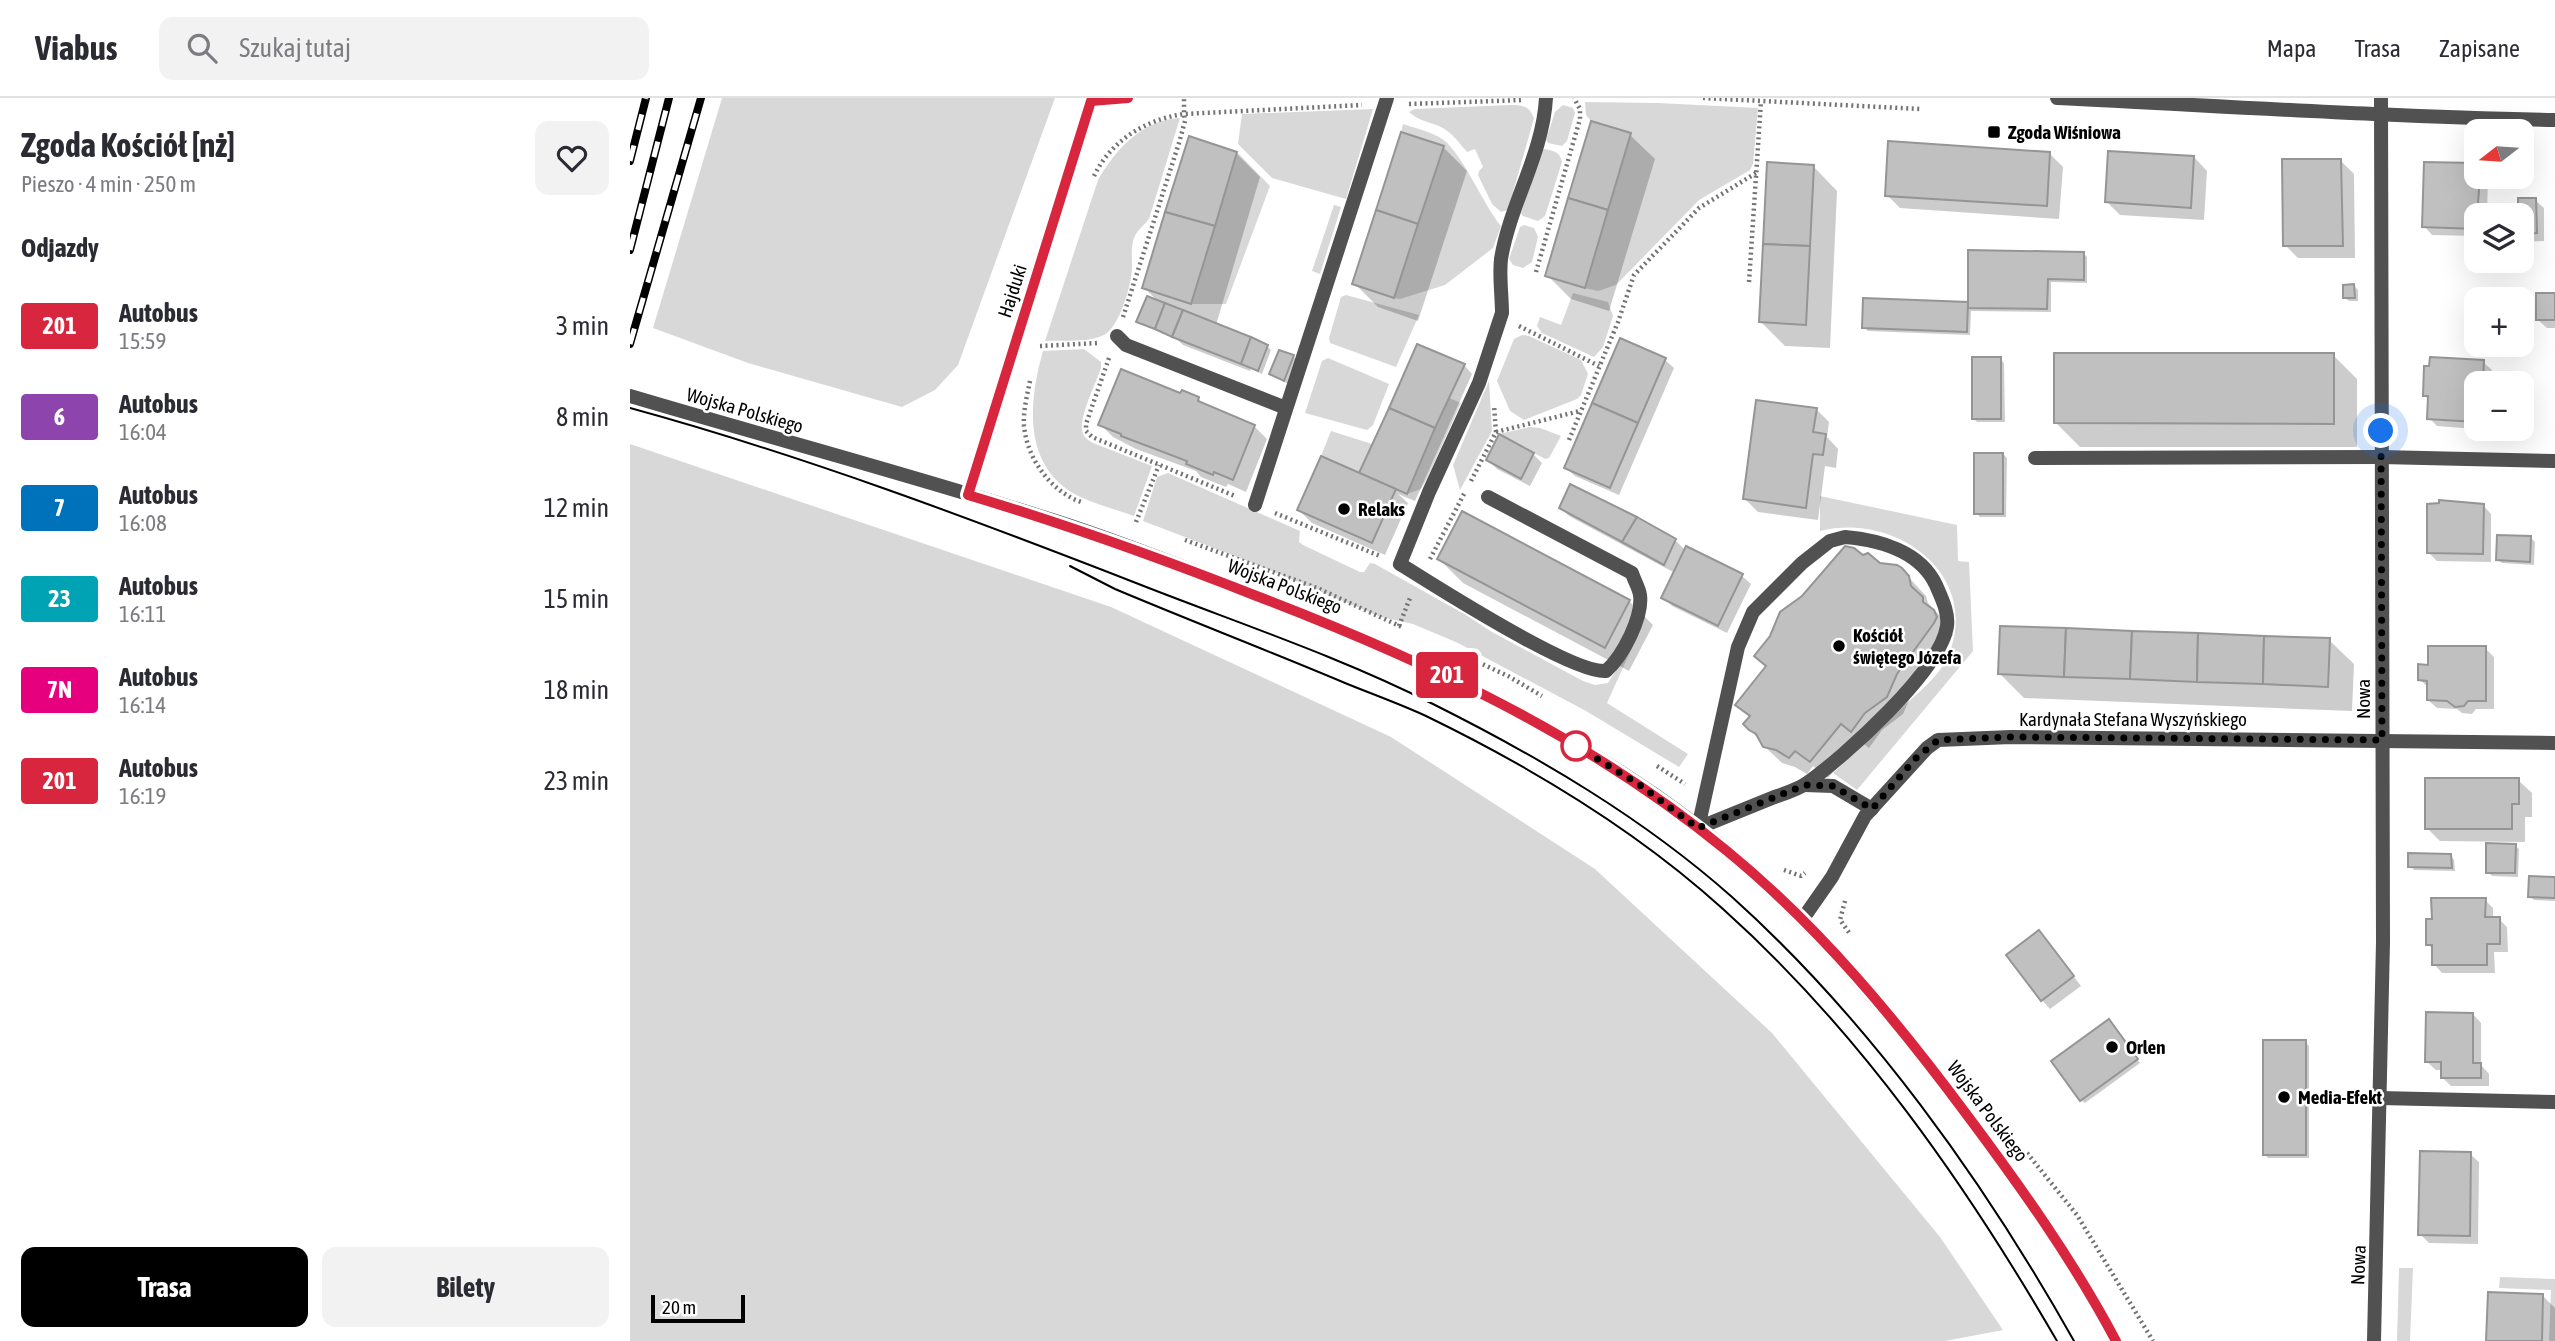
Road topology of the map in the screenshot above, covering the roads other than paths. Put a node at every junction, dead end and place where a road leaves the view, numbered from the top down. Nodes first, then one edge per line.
1 (1128, 98) edge
2 (1387, 98) edge
3 (1546, 98) edge
4 (2057, 98) edge
5 (2381, 98) edge
6 (1092, 100) edge
7 (2381, 115) junction
8 (2555, 120) edge
9 (1117, 336) dead end
10 (630, 396) edge
11 (1286, 408) junction
12 (2381, 457) junction
13 (2035, 458) dead end
14 (2555, 461) edge
15 (968, 495) junction
16 (1488, 497) dead end
17 (1255, 505) dead end
18 (2382, 740) junction
19 (2555, 743) edge
20 (1805, 785) junction
21 (1872, 809) junction
22 (1698, 828) junction
23 (1802, 920) junction
24 (2380, 1098) junction
25 (2555, 1102) edge
26 (2116, 1341) edge
27 (2374, 1341) edge

1 - 6 street
2 - 11 street
3 - 16 street
4 - 7 street
5 - 7 street, Nowa
6 - 15 street, Hajduki
7 - 8 street
7 - 12 street, Nowa
9 - 11 street
10 - 15 street, Wojska Polskiego
11 - 17 street
12 - 13 street
12 - 14 street
12 - 18 street, Nowa
15 - 22 street, Wojska Polskiego
18 - 19 street, Kardynała Stefana Wyszyńskiego
18 - 21 street, Kardynała Stefana Wyszyńskiego
18 - 24 street, Nowa
20 - 21 street
20 - 22 street
20 - 22 street
21 - 23 street, Kardynała Stefana Wyszyńskiego
22 - 23 street, Wojska Polskiego
23 - 26 street, Wojska Polskiego
24 - 25 street
24 - 27 street, Nowa

